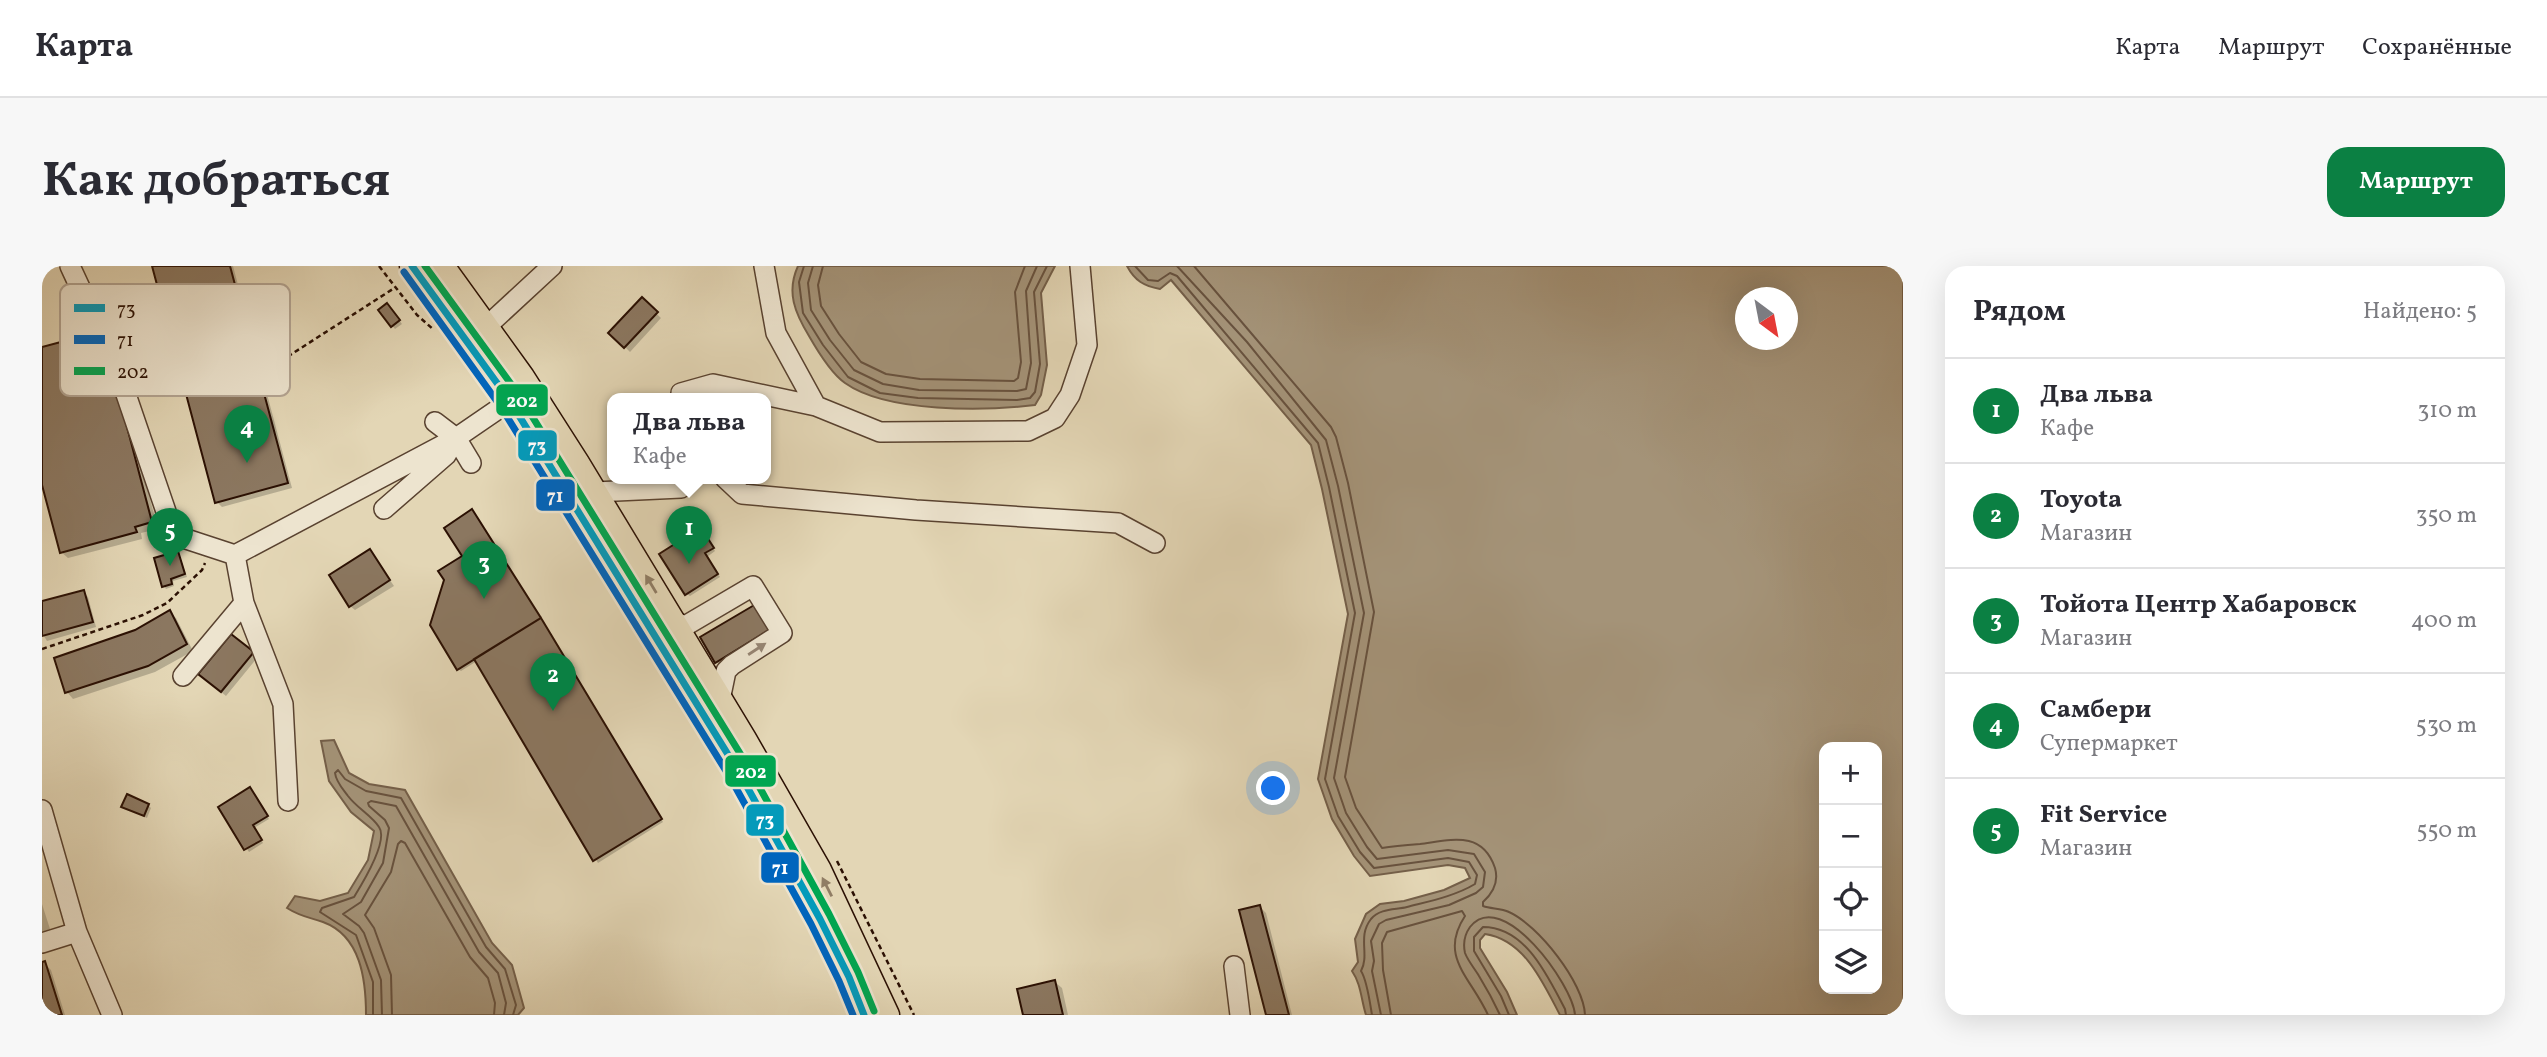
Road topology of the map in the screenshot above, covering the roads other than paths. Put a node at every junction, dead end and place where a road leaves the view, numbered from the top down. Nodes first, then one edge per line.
1 (70, 266) edge
2 (412, 266) edge
3 (442, 266) edge
4 (552, 266) edge
5 (765, 266) edge
6 (1080, 266) edge
7 (78, 284) edge
8 (486, 327) junction
9 (681, 393) edge
10 (755, 393) edge
11 (127, 396) edge
12 (771, 396) edge
13 (510, 401) junction
14 (816, 406) junction
15 (435, 422) dead end
16 (456, 438) junction
17 (471, 463) dead end
18 (681, 484) edge
19 (731, 484) edge
20 (595, 492) junction
21 (384, 509) dead end
22 (1155, 542) dead end
23 (235, 555) junction
24 (244, 603) junction
25 (673, 621) junction
26 (183, 676) dead end
27 (720, 701) junction
28 (288, 801) dead end
29 (42, 810) edge
30 (77, 932) junction
31 (42, 943) edge
32 (1234, 966) dead end
33 (111, 1015) edge
34 (864, 1015) edge
35 (887, 1015) edge
36 (1240, 1015) edge

1 - 7 street
2 - 13 main road
3 - 8 main road
4 - 8 street
5 - 14 street
6 - 14 street
8 - 20 main road
9 - 10 street
11 - 23 street
12 - 14 street
13 - 16 street
13 - 34 main road
15 - 16 street
16 - 17 street
16 - 21 street
16 - 23 street
18 - 20 street
19 - 22 street
25 -> 20 main road
23 - 24 street
24 - 26 street
24 - 28 street
25 - 27 main road
27 -> 25 street
35 -> 27 main road
29 - 30 street
30 - 31 street
30 - 33 street
32 - 36 street

